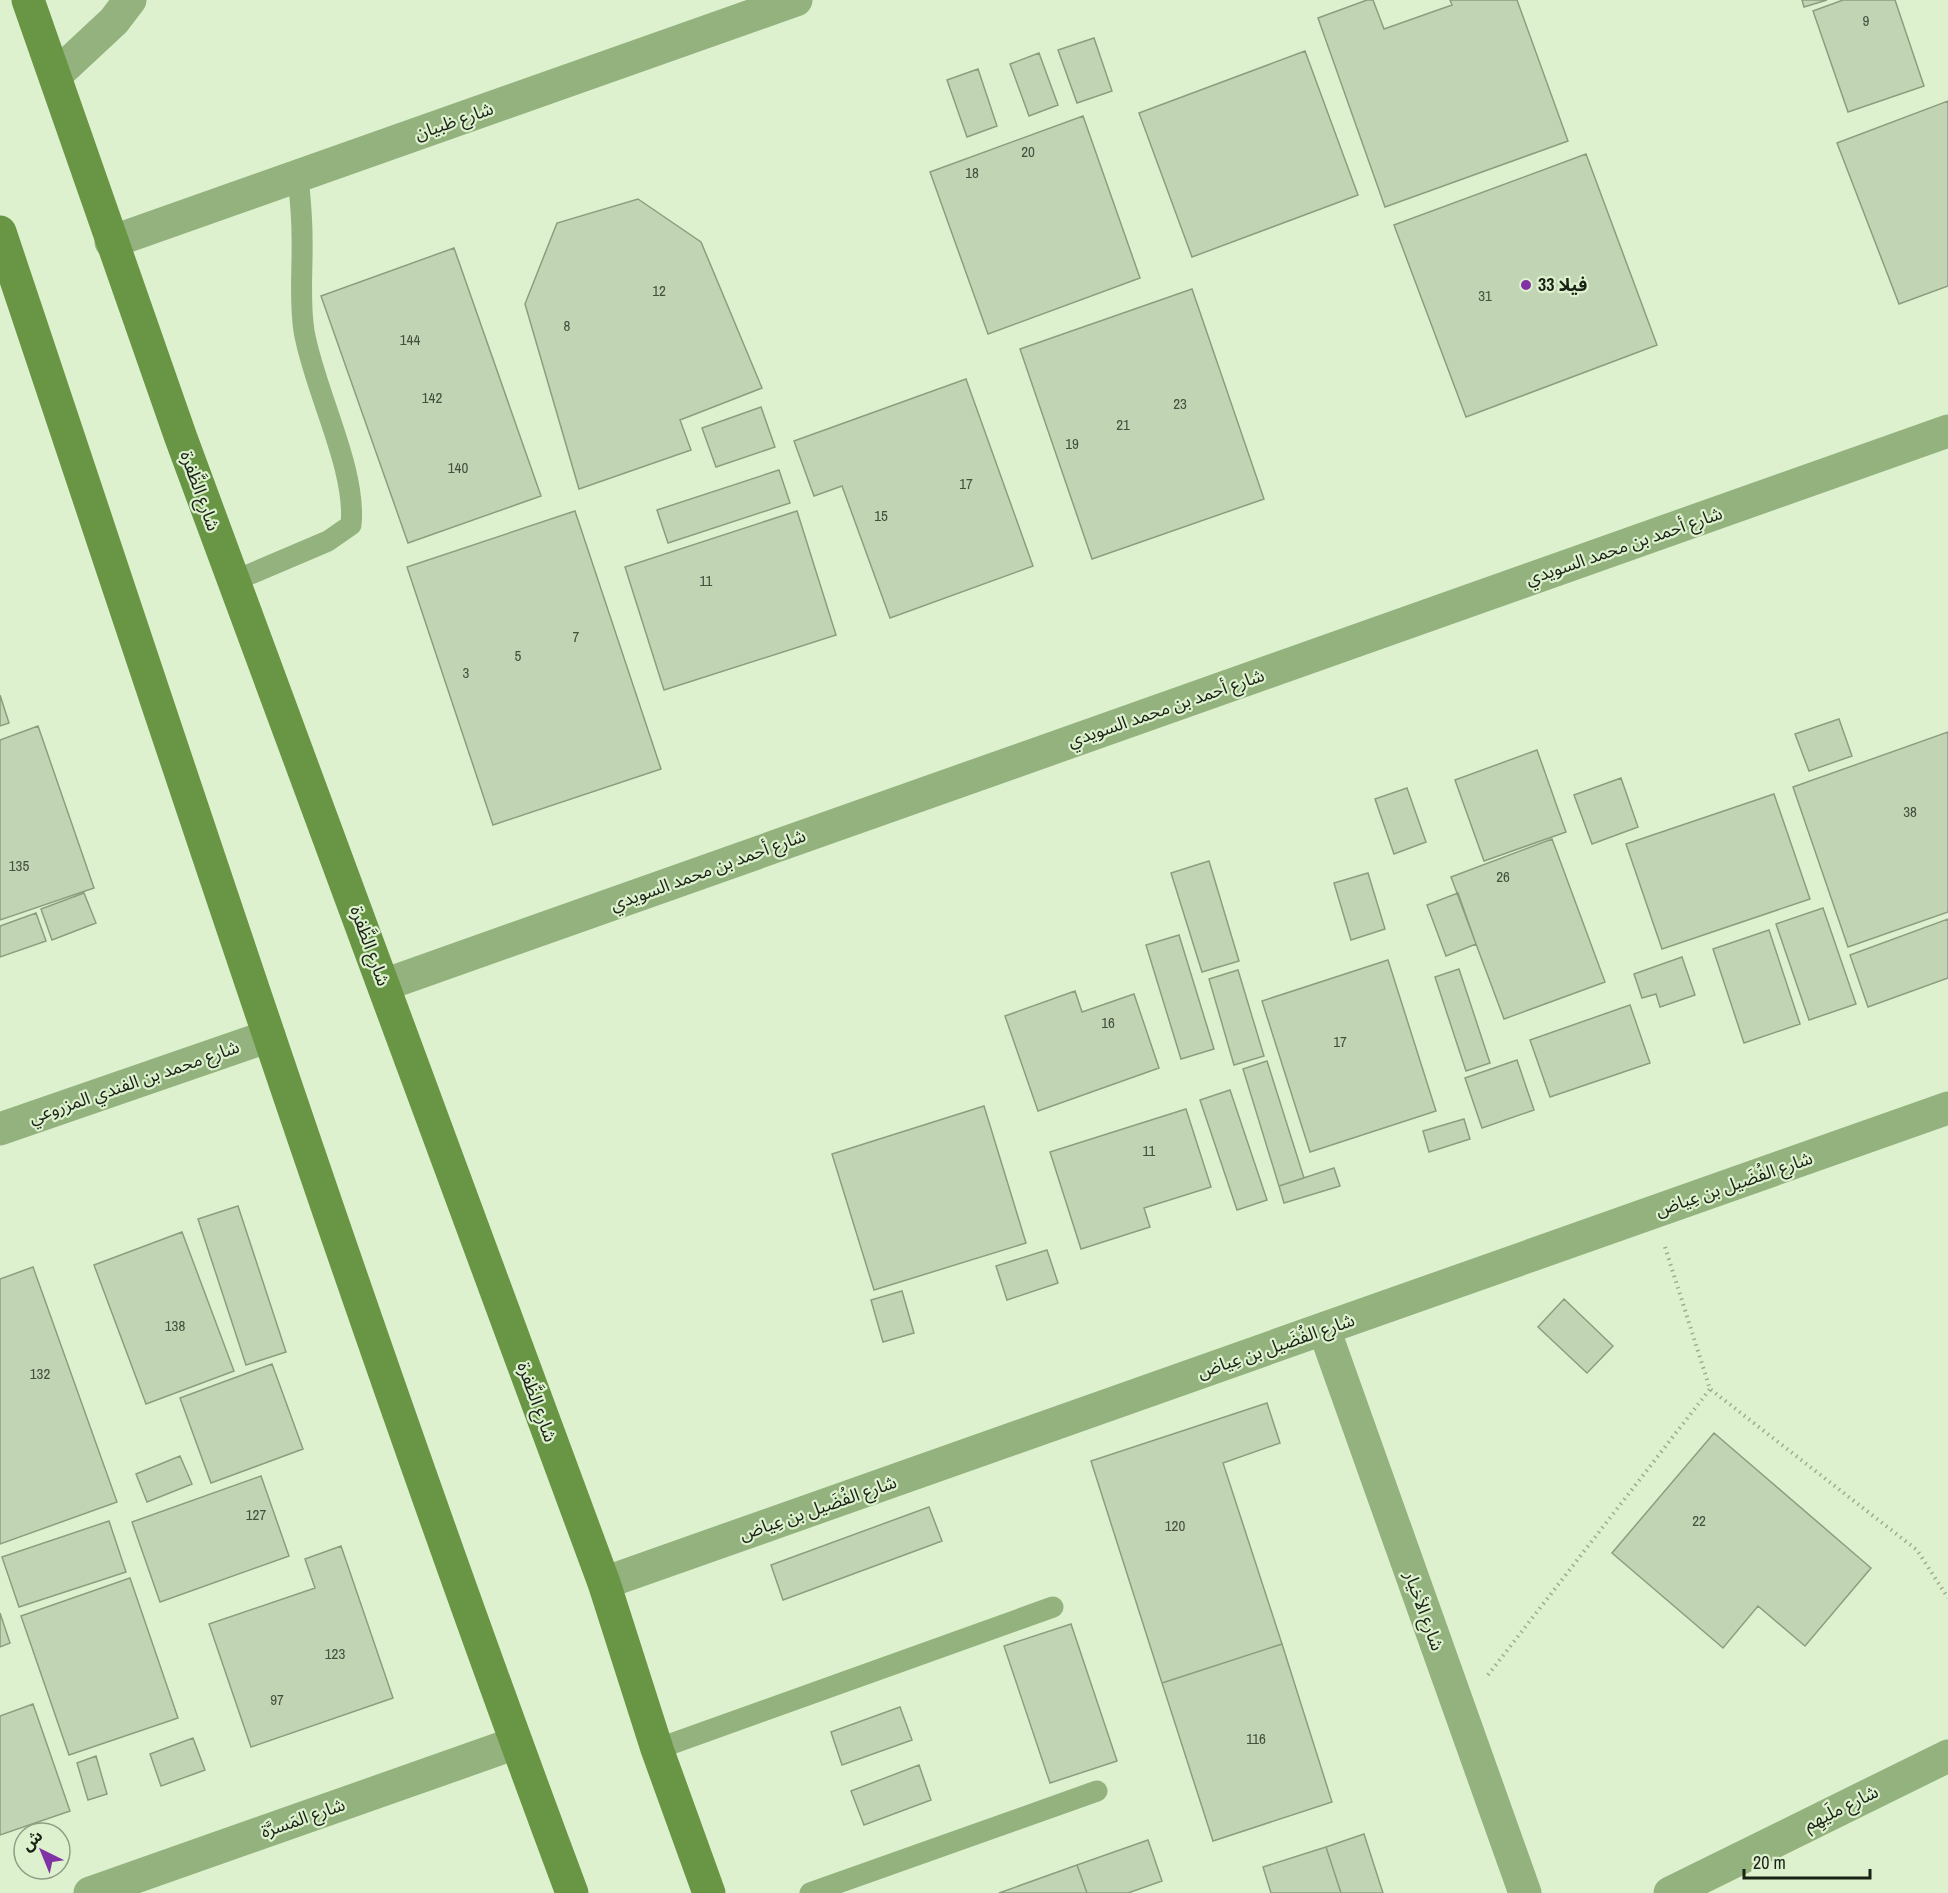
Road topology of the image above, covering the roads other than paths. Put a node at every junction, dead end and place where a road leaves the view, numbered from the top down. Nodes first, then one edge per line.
1 (28, 0) edge
2 (130, 0) edge
3 (796, 0) edge
4 (55, 76) junction
5 (298, 176) junction
6 (111, 242) junction
7 (2, 246) edge
8 (1948, 431) edge
9 (234, 581) junction
10 (384, 985) junction
11 (269, 1036) junction
12 (1948, 1108) edge
13 (0, 1129) edge
14 (1324, 1329) junction
15 (604, 1583) junction
16 (1053, 1607) dead end
17 (516, 1743) junction
18 (657, 1749) junction
19 (1948, 1756) edge
20 (1097, 1791) dead end
21 (90, 1893) edge
22 (572, 1893) edge
23 (709, 1893) edge
24 (810, 1893) edge
25 (1525, 1893) edge
26 (1670, 1893) edge

1 - 4 main road, شارع الظَّفرة
2 - 4 street
3 - 5 street, شارع ظبيان
4 - 6 main road, شارع الظَّفرة
5 - 6 street, شارع ظبيان
5 - 9 lane
6 - 9 main road, شارع الظَّفرة
7 - 11 main road
8 - 10 street, شارع أحمد بن محمد السويدي
9 - 10 main road, شارع الظَّفرة
10 - 15 main road, شارع الظَّفرة
11 - 13 street, شارع محمد بن الفندي المزروعي
11 - 17 main road
12 - 14 street, شارع الفُضَيل بن عِياض
14 - 15 street, شارع الفُضَيل بن عِياض
14 - 25 street, شارع الأخيار
15 - 18 main road, شارع الظَّفرة
16 - 18 lane
17 - 21 street, شارع المَسرَّة
17 - 22 main road
18 - 23 main road, شارع الظَّفرة
19 - 26 street, شارع ملَيهِم
20 - 24 lane

